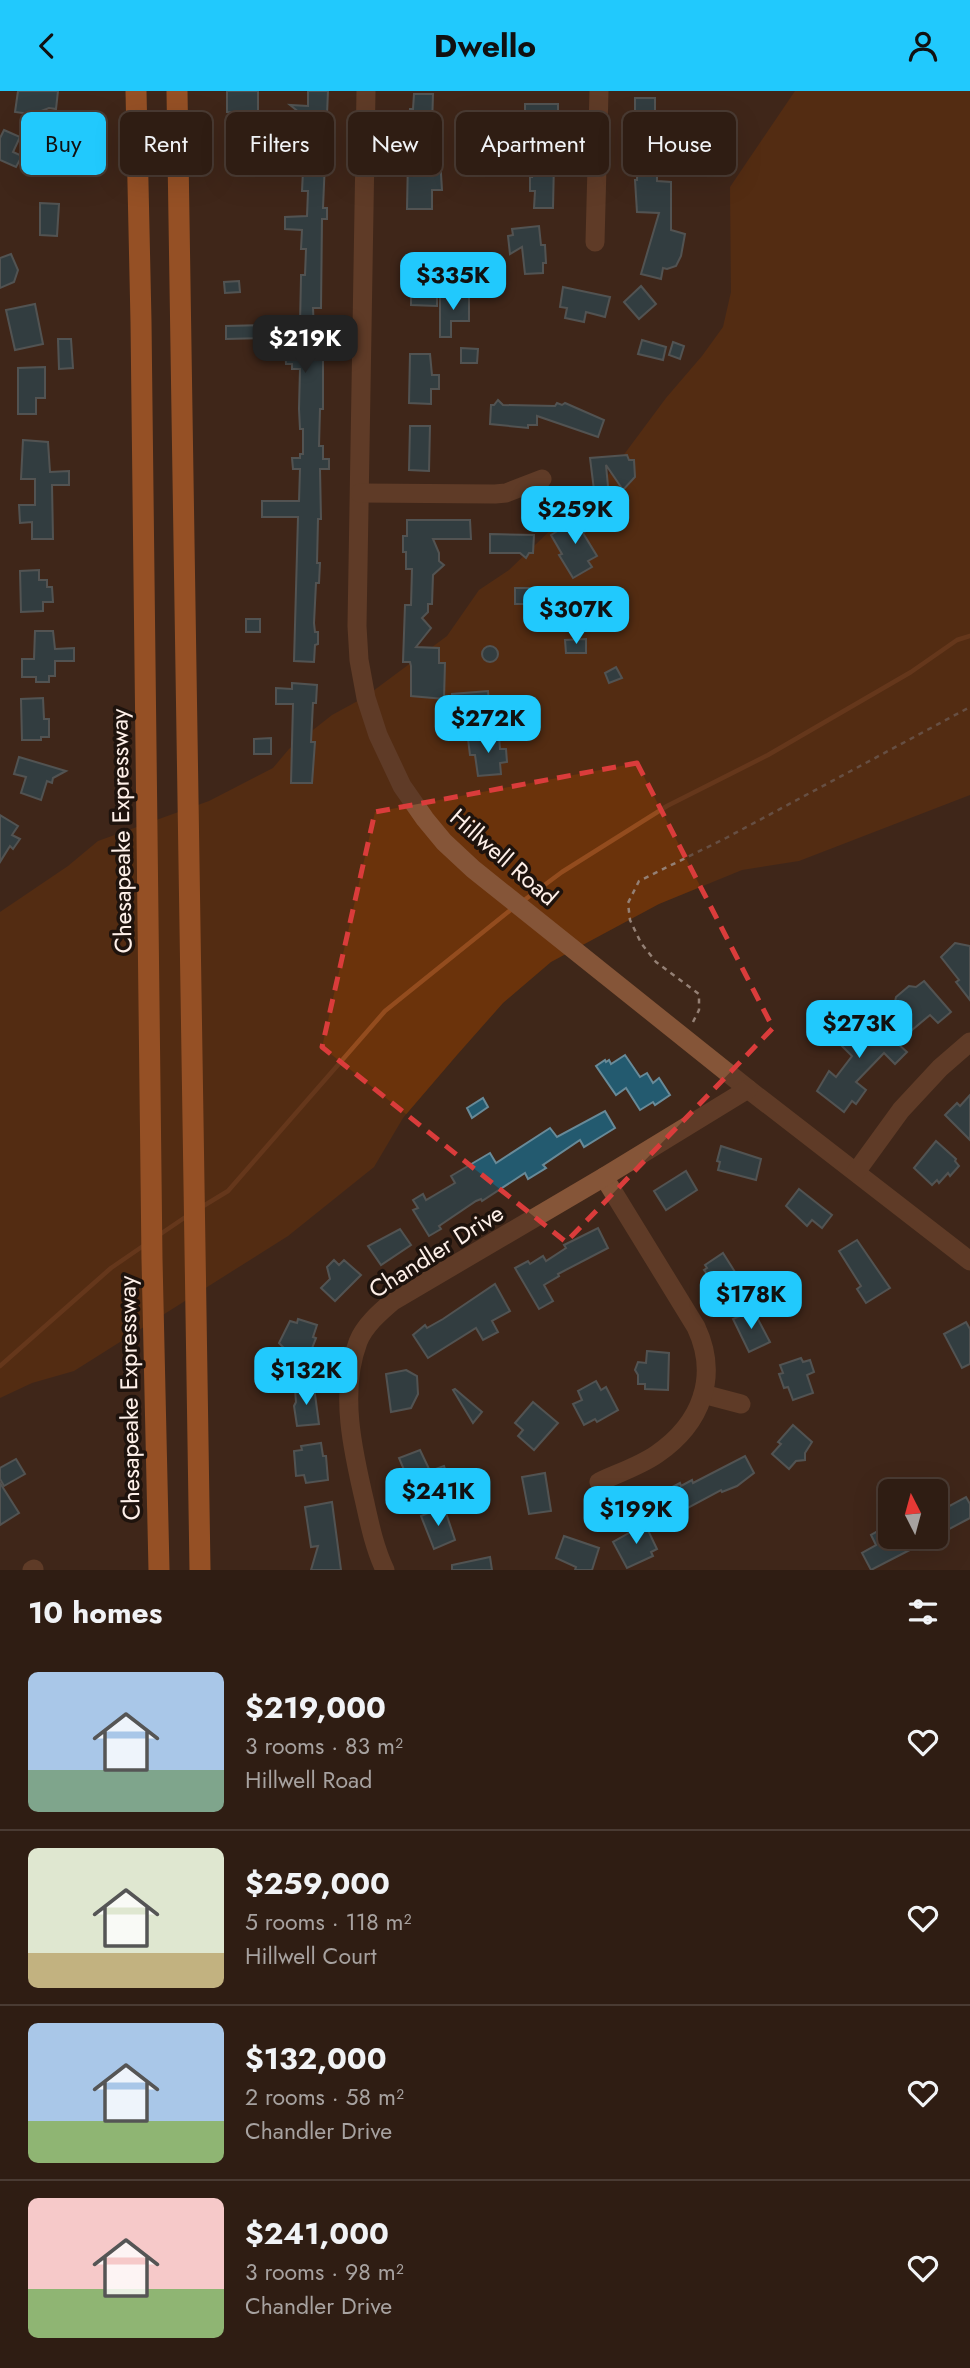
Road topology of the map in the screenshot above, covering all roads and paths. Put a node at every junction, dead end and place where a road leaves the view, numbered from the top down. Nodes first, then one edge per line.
1 (136, 91) edge
2 (177, 91) edge
3 (366, 91) edge
4 (598, 91) edge
5 (596, 242) dead end
6 (542, 479) dead end
7 (360, 493) junction
8 (970, 707) edge
9 (685, 1038) junction
10 (970, 1042) edge
11 (748, 1089) junction
12 (856, 1172) junction
13 (604, 1178) junction
14 (970, 1261) edge
15 (703, 1394) junction
16 (741, 1404) dead end
17 (599, 1482) dead end
18 (159, 1570) edge
19 (200, 1570) edge
20 (385, 1570) edge

1 - 18 highway, Chesapeake Expressway
2 - 19 highway
3 - 7 street, Hillwell Road
4 - 5 street
6 - 7 street
7 - 9 street, Hillwell Road
8 - 9 path
9 - 11 street, Hillwell Road
10 - 12 street
11 - 12 street, Hillwell Road
11 - 13 street, Chandler Drive
12 - 14 street, Hillwell Road
13 - 15 street
13 - 20 street, Chandler Drive
15 - 16 street
15 - 17 street

